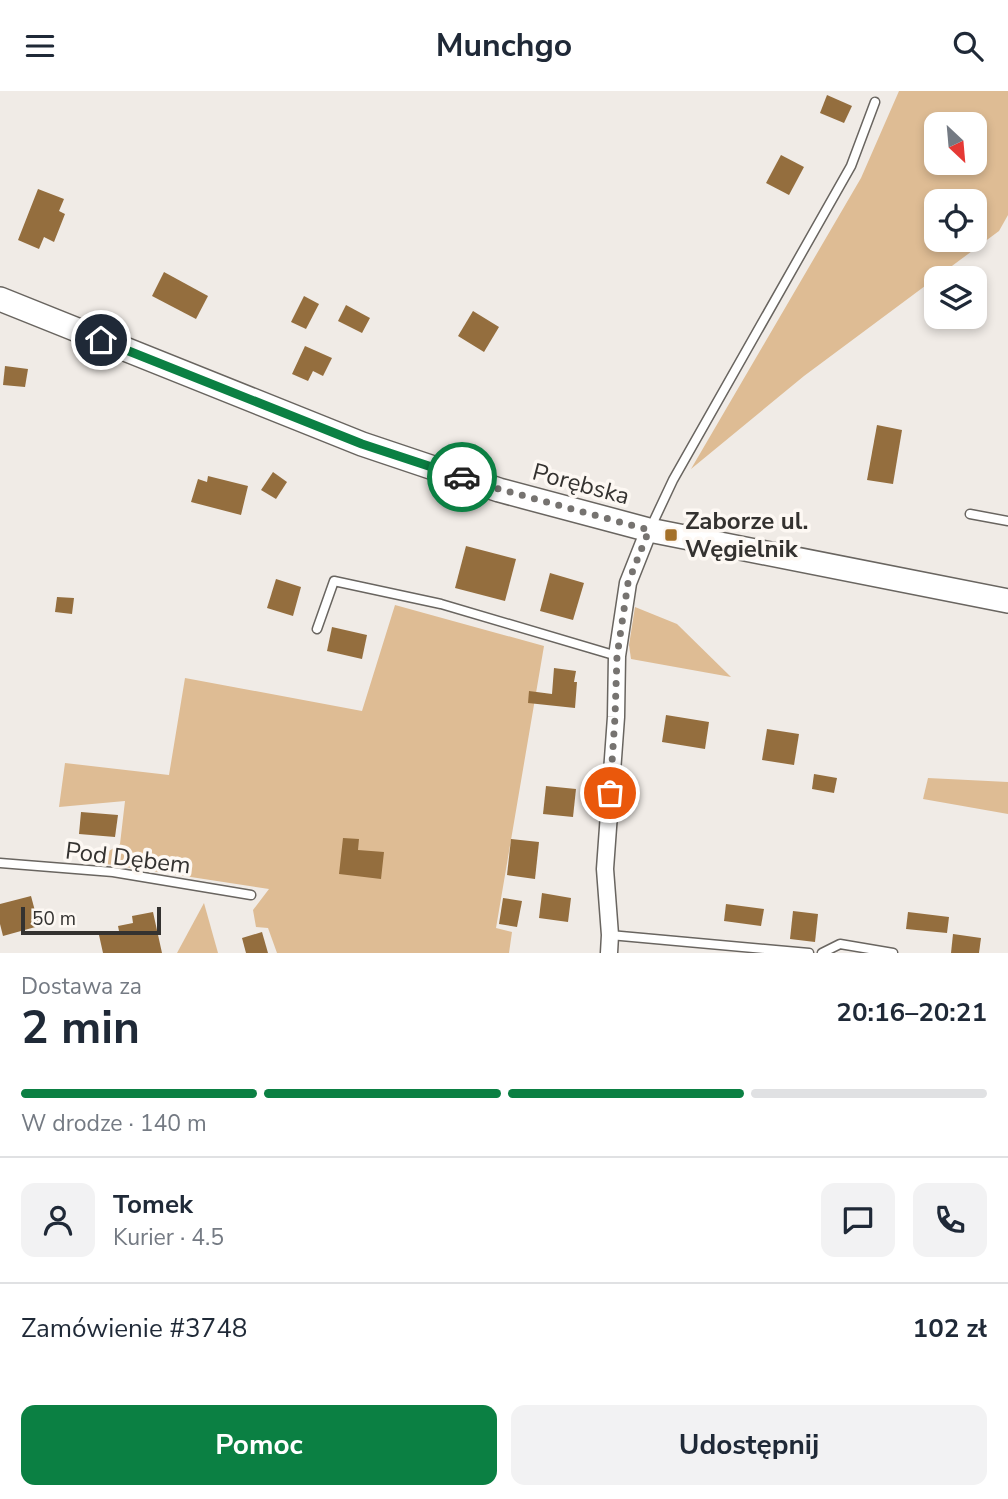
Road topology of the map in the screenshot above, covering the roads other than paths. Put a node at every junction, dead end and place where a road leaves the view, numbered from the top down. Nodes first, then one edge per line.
1 (875, 102) dead end
2 (0, 299) edge
3 (970, 514) dead end
4 (1008, 521) edge
5 (649, 530) junction
6 (1008, 601) edge
7 (317, 629) dead end
8 (617, 656) junction
9 (0, 863) edge
10 (251, 895) dead end
11 (610, 936) junction
12 (609, 953) edge
13 (809, 953) edge
14 (822, 953) edge
15 (893, 953) edge

1 - 5 lane
2 - 5 street, Porębska
3 - 4 lane
5 - 6 street, Porębska
5 - 8 street
7 - 8 lane
8 - 11 street
9 - 10 lane, Pod Dębem
11 - 12 street
11 - 13 lane
14 - 15 lane

